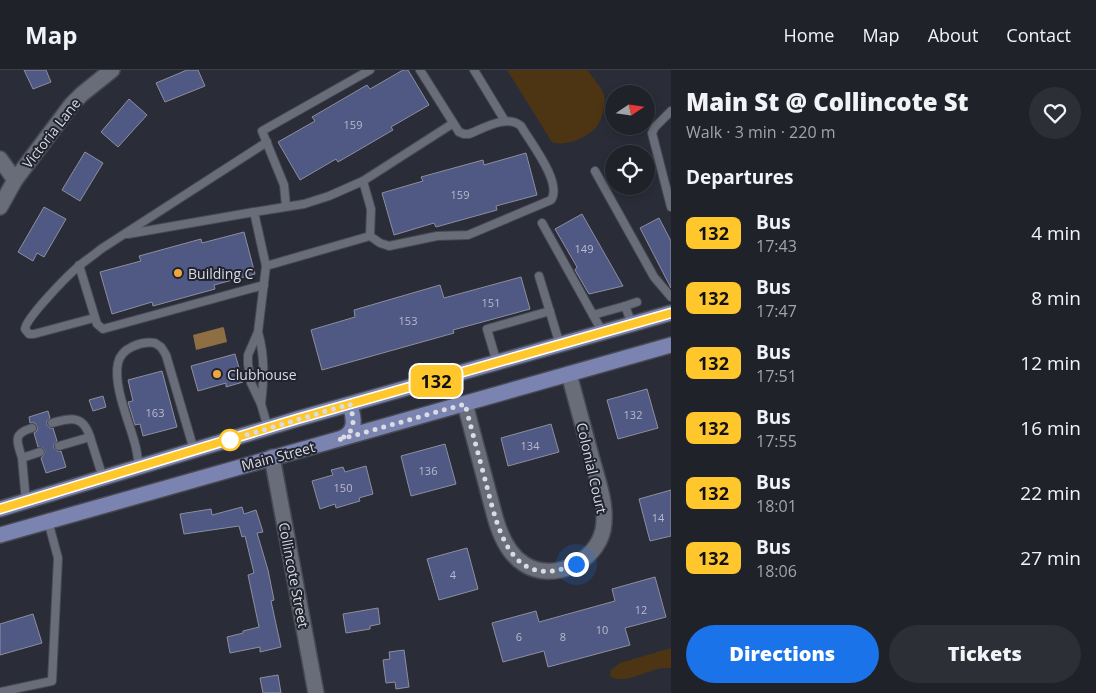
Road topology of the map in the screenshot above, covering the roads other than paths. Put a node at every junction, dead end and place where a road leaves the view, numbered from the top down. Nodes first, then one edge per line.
1 (112, 70) edge
2 (370, 70) edge
3 (420, 70) edge
4 (474, 70) edge
5 (671, 111) edge
6 (505, 121) junction
7 (452, 124) junction
8 (267, 142) junction
9 (0, 159) edge
10 (595, 171) dead end
11 (15, 180) junction
12 (363, 181) junction
13 (286, 206) junction
14 (0, 207) edge
15 (671, 207) edge
16 (254, 212) junction
17 (542, 224) dead end
18 (124, 234) junction
19 (370, 236) junction
20 (79, 265) junction
21 (266, 266) junction
22 (539, 276) dead end
23 (264, 285) junction
24 (671, 297) edge
25 (637, 302) dead end
26 (625, 306) junction
27 (550, 311) junction
28 (671, 313) edge
29 (593, 315) junction
30 (94, 318) junction
31 (632, 324) junction
32 (258, 332) junction
33 (603, 333) junction
34 (560, 345) junction
35 (671, 346) edge
36 (497, 363) junction
37 (569, 374) junction
38 (261, 404) junction
39 (350, 404) junction
40 (465, 404) junction
41 (52, 423) dead end
42 (32, 428) dead end
43 (268, 428) junction
44 (90, 437) junction
45 (338, 440) junction
46 (59, 446) dead end
47 (194, 450) junction
48 (40, 452) dead end
49 (272, 457) junction
50 (22, 458) junction
51 (139, 467) junction
52 (103, 478) junction
53 (26, 502) junction
54 (99, 507) junction
55 (0, 509) edge
56 (48, 521) junction
57 (0, 535) edge
58 (0, 692) edge
59 (316, 693) edge

1 - 11 street, Victoria Lane
2 - 8 lane
3 - 7 lane
4 - 6 lane
5 - 15 lane
6 - 7 lane
6 - 19 lane
7 - 12 lane
8 - 13 lane
8 - 18 lane
9 - 11 street
10 - 24 lane
11 - 14 street, Victoria Lane
12 - 13 lane
12 - 19 lane
13 - 16 lane
16 - 18 lane
16 - 21 lane
17 - 29 lane
18 - 20 lane
19 - 21 lane
20 - 30 lane
20 - 30 lane
21 - 23 lane
22 - 27 lane
23 - 30 lane
23 - 32 lane
25 - 26 lane
26 - 29 lane
26 - 31 lane
27 - 34 lane
27 - 36 lane
28 - 31 main road, Main Street
29 - 33 lane
31 - 33 main road, Main Street
32 - 38 lane
32 - 38 lane
33 - 34 main road, Main Street
34 - 36 main road, Main Street
35 - 37 main road, Main Street
36 - 39 main road, Main Street
37 - 40 main road, Main Street
37 - 40 street, Colonial Court
38 - 43 lane
39 - 43 main road, Main Street
39 - 45 main road
40 - 45 main road, Main Street
41 - 44 lane
42 - 50 lane
43 - 47 main road, Main Street
44 - 46 lane
44 - 52 lane
45 - 49 main road, Main Street
47 - 51 main road, Main Street
47 - 51 lane
48 - 50 lane
49 - 54 main road, Main Street
49 - 59 street, Collincote Street
50 - 53 lane
51 - 52 main road, Main Street
52 - 53 main road, Main Street
52 - 54 main road
53 - 55 main road, Main Street
54 - 56 main road, Main Street
56 - 57 main road, Main Street
56 - 58 lane

